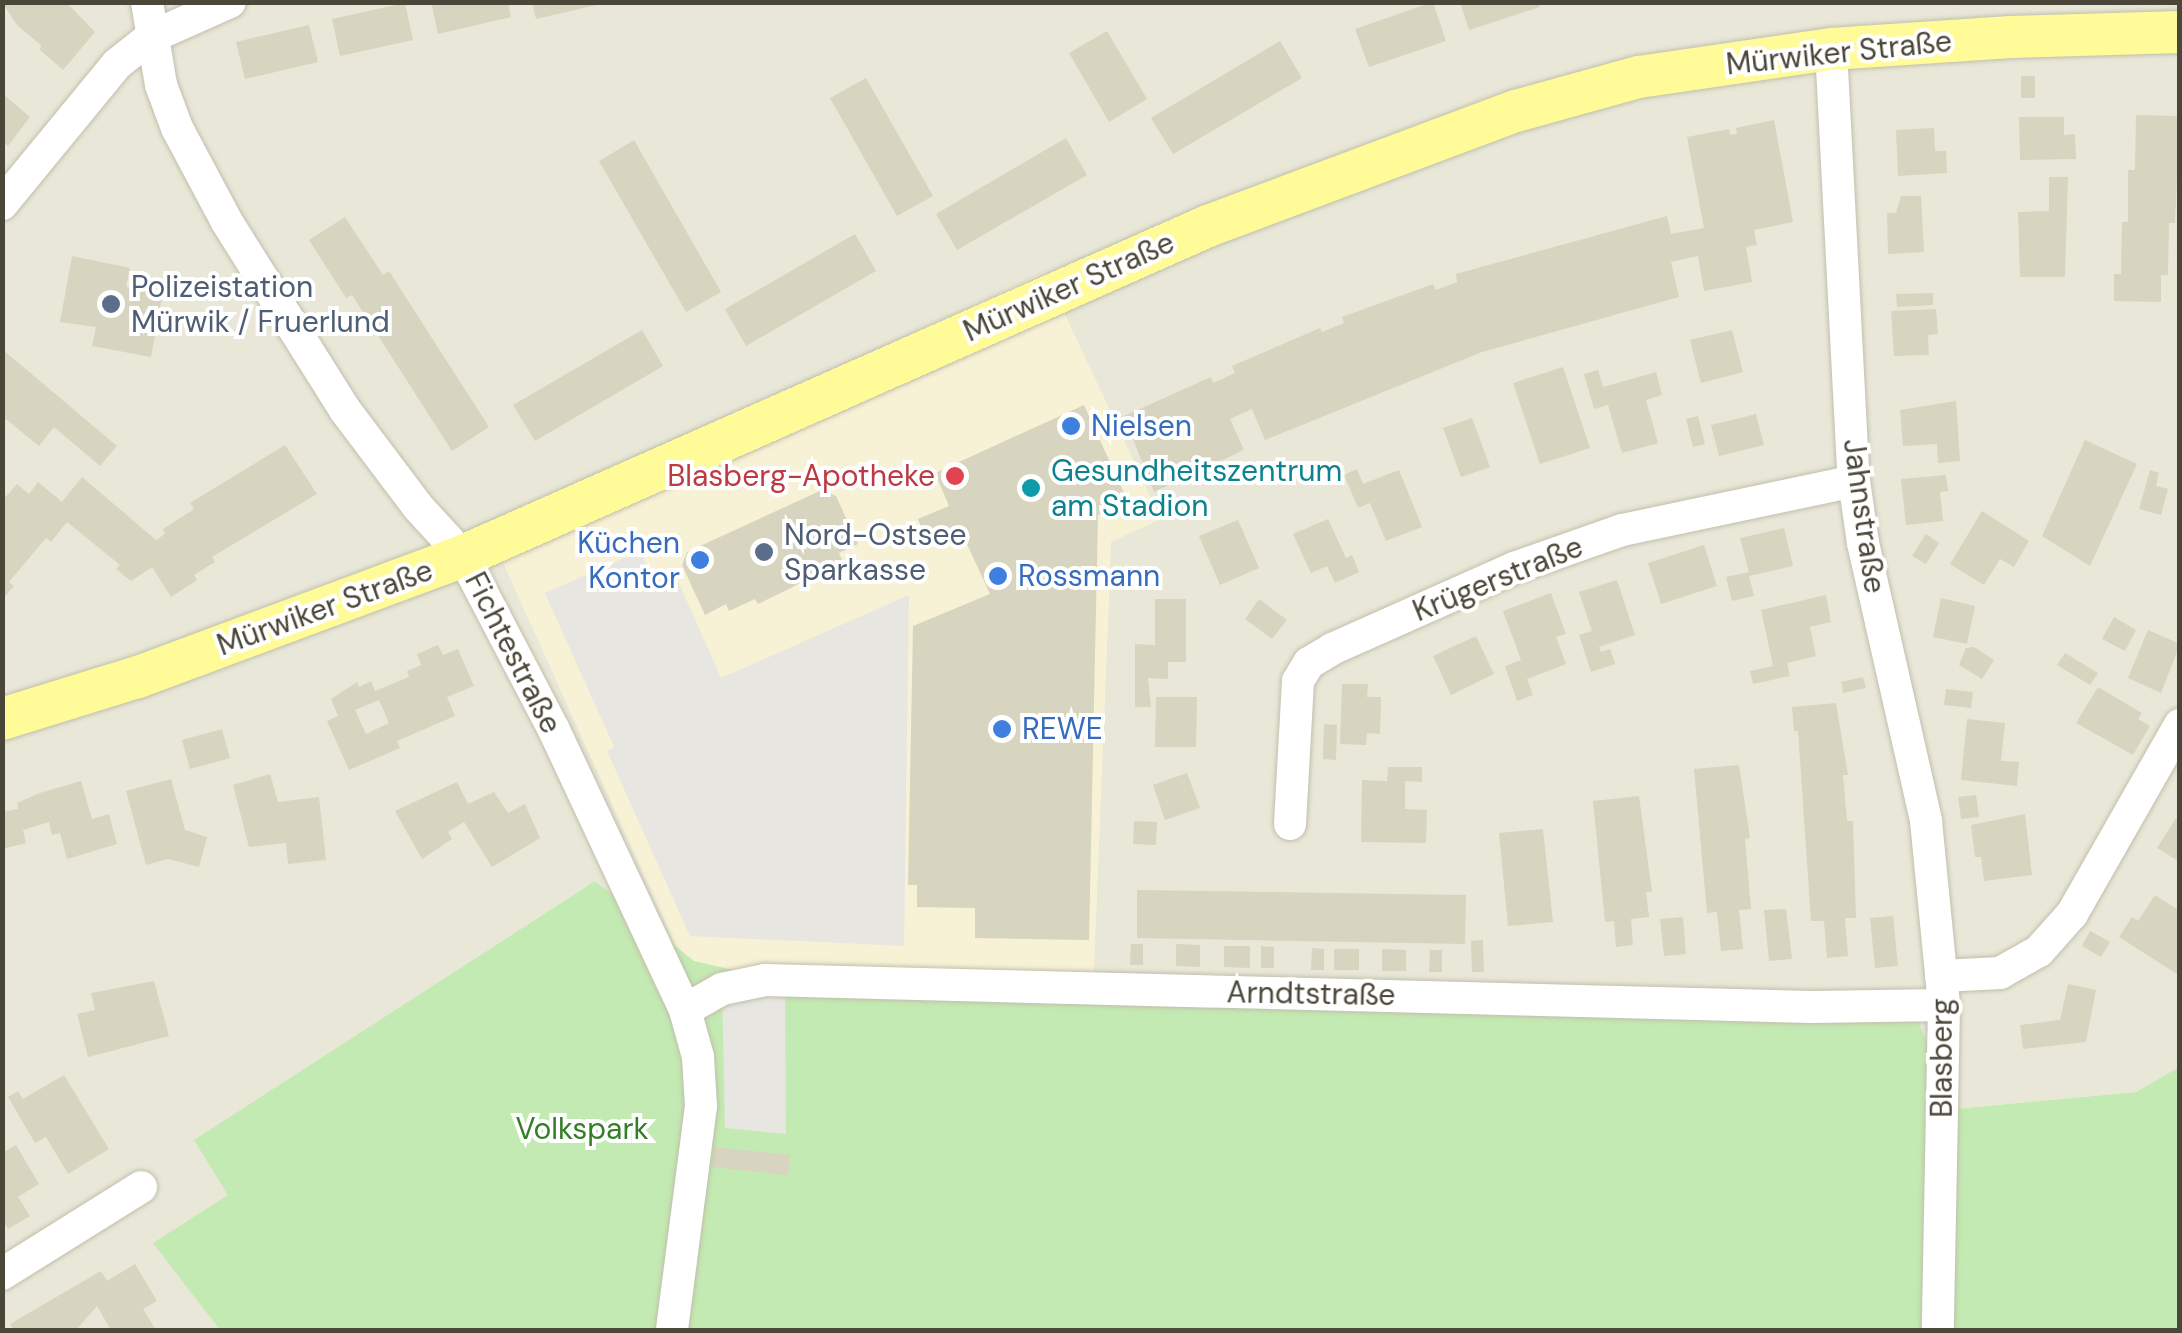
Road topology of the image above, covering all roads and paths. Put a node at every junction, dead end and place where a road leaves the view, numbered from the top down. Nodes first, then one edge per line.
1 (147, 2) edge
2 (230, 2) edge
3 (2180, 32) edge
4 (151, 38) junction
5 (1831, 49) junction
6 (2, 204) edge
7 (1854, 481) junction
8 (464, 556) junction
9 (2, 719) edge
10 (2180, 726) edge
11 (1290, 824) dead end
12 (1943, 991) junction
13 (685, 1010) junction
14 (141, 1187) dead end
15 (2, 1274) edge
16 (672, 1330) edge
17 (1938, 1330) edge

1 - 4 street, Fichtestraße
2 - 4 street
3 - 5 main road, Mürwiker Straße
4 - 6 street
4 - 8 street, Fichtestraße
5 - 7 street, Jahnstraße
5 - 8 main road, Mürwiker Straße
7 - 11 street, Krügerstraße
7 - 12 street, Jahnstraße
8 - 9 main road, Mürwiker Straße
8 - 13 street, Fichtestraße
10 - 12 street, Blasberg
12 - 13 street, Arndtstraße
12 - 17 street, Blasberg
13 - 16 street, Fichtestraße
14 - 15 street

